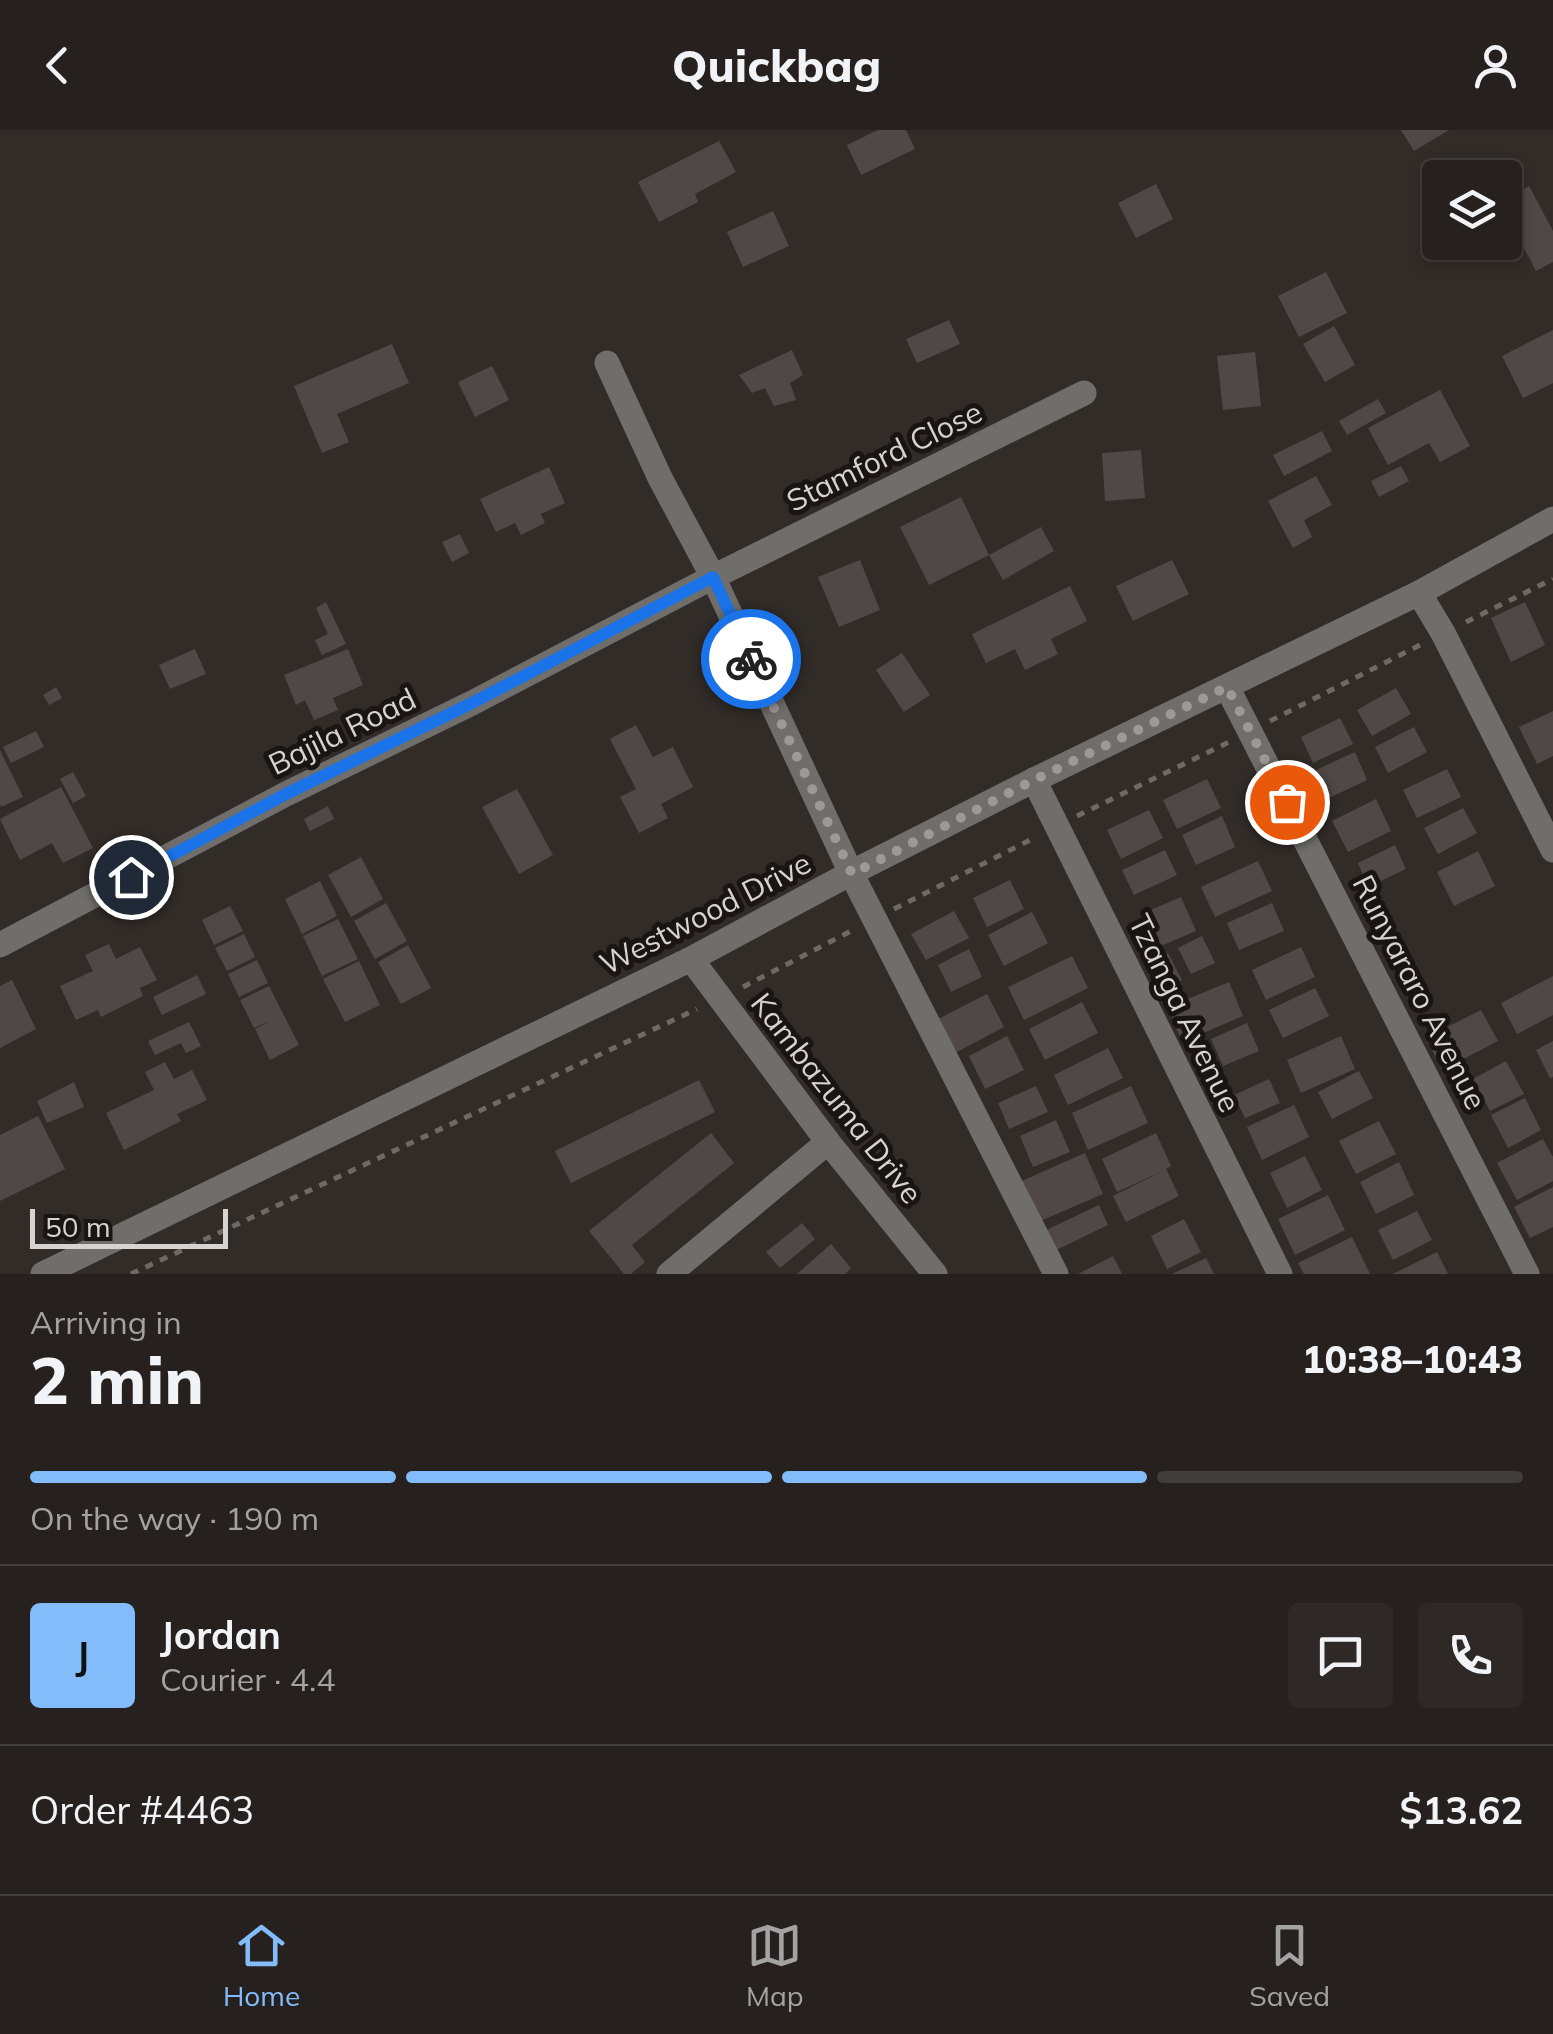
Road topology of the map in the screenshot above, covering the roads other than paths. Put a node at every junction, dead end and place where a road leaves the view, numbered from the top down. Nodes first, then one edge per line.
1 (607, 363) dead end
2 (1084, 393) dead end
3 (1553, 519) edge
4 (713, 577) junction
5 (1419, 592) junction
6 (1227, 687) junction
7 (1034, 780) junction
8 (1553, 850) edge
9 (852, 874) junction
10 (0, 945) edge
11 (691, 960) junction
12 (828, 1142) junction
13 (43, 1274) edge
14 (669, 1274) edge
15 (935, 1274) edge
16 (1056, 1274) edge
17 (1280, 1274) edge
18 (1527, 1274) edge

1 - 4 street
2 - 4 street, Stamford Close
3 - 5 street, Westwood Drive
4 - 9 street
4 - 10 street, Bajila Road
5 - 6 street, Westwood Drive
5 - 8 street
6 - 7 street, Westwood Drive
6 - 18 street, Runyararo Avenue
7 - 9 street, Westwood Drive
7 - 17 street, Tzanga Avenue
9 - 11 street, Westwood Drive
9 - 16 street
11 - 12 street, Kambazuma Drive
11 - 13 street, Westwood Drive
12 - 14 street
12 - 15 street, Kambazuma Drive

